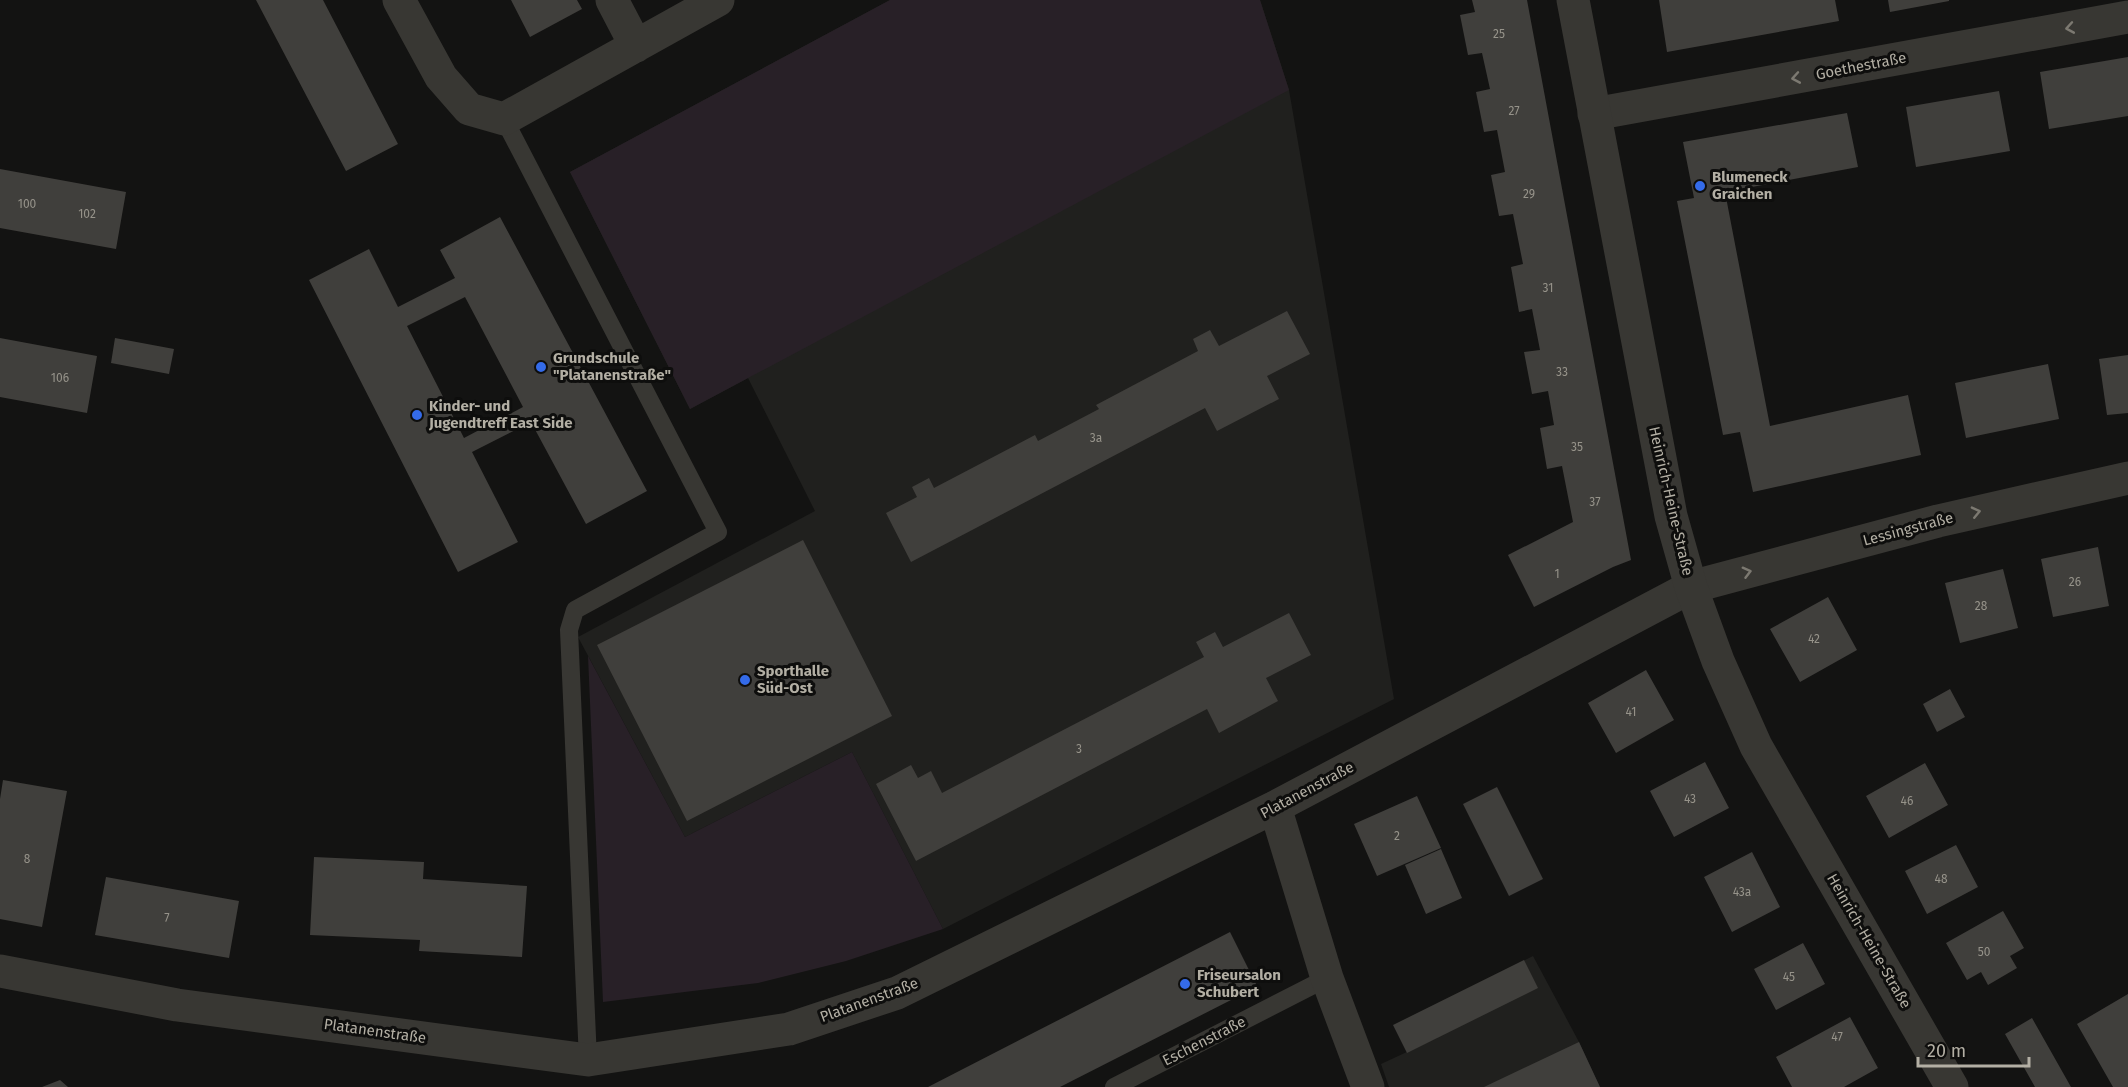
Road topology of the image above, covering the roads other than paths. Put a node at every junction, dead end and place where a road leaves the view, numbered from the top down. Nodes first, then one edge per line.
1 (399, 0) edge
2 (612, 0) edge
3 (718, 0) edge
4 (1573, 0) edge
5 (2128, 17) edge
6 (636, 46) junction
7 (1594, 114) junction
8 (504, 119) junction
9 (2128, 478) edge
10 (1691, 587) junction
11 (1275, 807) junction
12 (0, 971) edge
13 (1327, 978) junction
14 (593, 1074) edge
15 (1114, 1087) edge
16 (1368, 1087) edge
17 (1952, 1087) edge

1 - 8 street
2 - 6 street
3 - 6 street
4 - 7 street, Heinrich-Heine-Straße
5 -> 7 street, Goethestraße
6 - 8 street
7 - 10 street, Heinrich-Heine-Straße
8 - 14 lane
10 -> 9 street, Lessingstraße
10 - 11 street, Platanenstraße
10 - 17 street, Heinrich-Heine-Straße
11 - 13 street
11 - 14 street, Platanenstraße
12 - 14 street, Platanenstraße
13 - 15 lane, Eschenstraße
13 - 16 street

